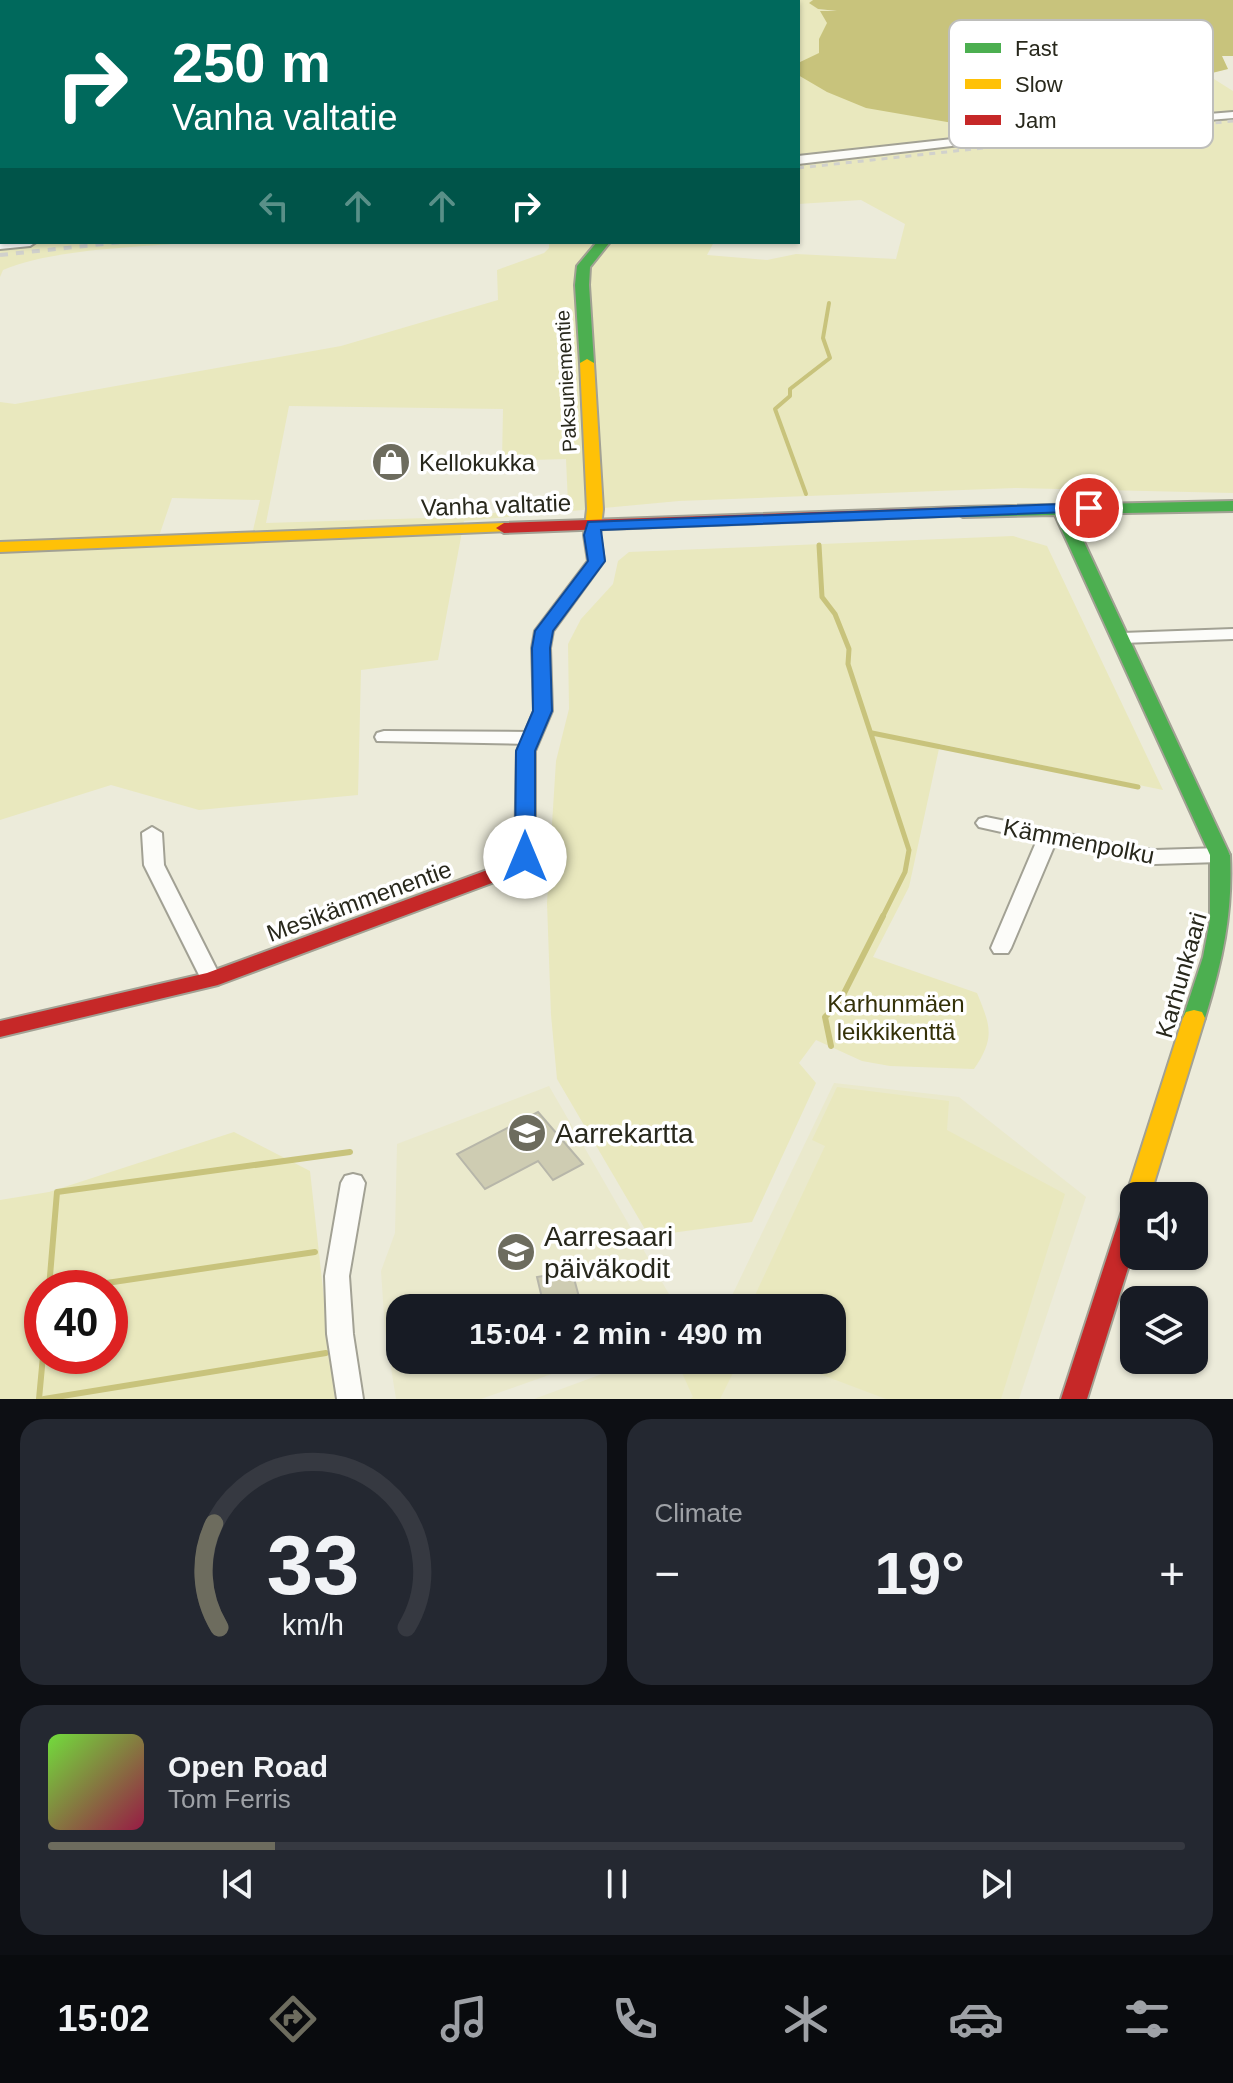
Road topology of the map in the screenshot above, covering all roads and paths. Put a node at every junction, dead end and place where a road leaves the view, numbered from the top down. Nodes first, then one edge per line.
1 (1233, 115) edge
2 (1213, 117) edge
3 (949, 143) edge
4 (800, 160) edge
5 (602, 244) edge
6 (1233, 506) edge
7 (1060, 508) junction
8 (594, 525) junction
9 (0, 547) edge
10 (1233, 634) edge
11 (1122, 638) junction
12 (384, 737) dead end
13 (530, 738) junction
14 (986, 823) dead end
15 (152, 833) dead end
16 (1048, 837) junction
17 (1220, 855) junction
18 (1227, 939) edge
19 (1001, 948) dead end
20 (211, 980) junction
21 (0, 1029) edge
22 (1143, 1182) edge
23 (353, 1183) dead end
24 (1120, 1255) edge
25 (350, 1399) edge
26 (1074, 1399) edge

1 - 2 street
3 - 4 street
5 - 8 street, Paksuniementie
6 - 7 street, Vanha valtatie
7 - 8 street, Vanha valtatie
7 - 11 street, Karhunkaari
8 - 9 street, Vanha valtatie
8 - 13 street, Mesikämmenentie
10 - 11 street
11 - 17 street, Karhunkaari
12 - 13 street
13 - 20 street, Mesikämmenentie
14 - 16 street, Kämmenpolku
15 - 20 street
16 - 17 street, Kämmenpolku
16 - 19 street
17 - 18 street, Karhunkaari
18 - 22 street, Karhunkaari
20 - 21 street, Mesikämmenentie
23 - 25 street
24 - 26 street

